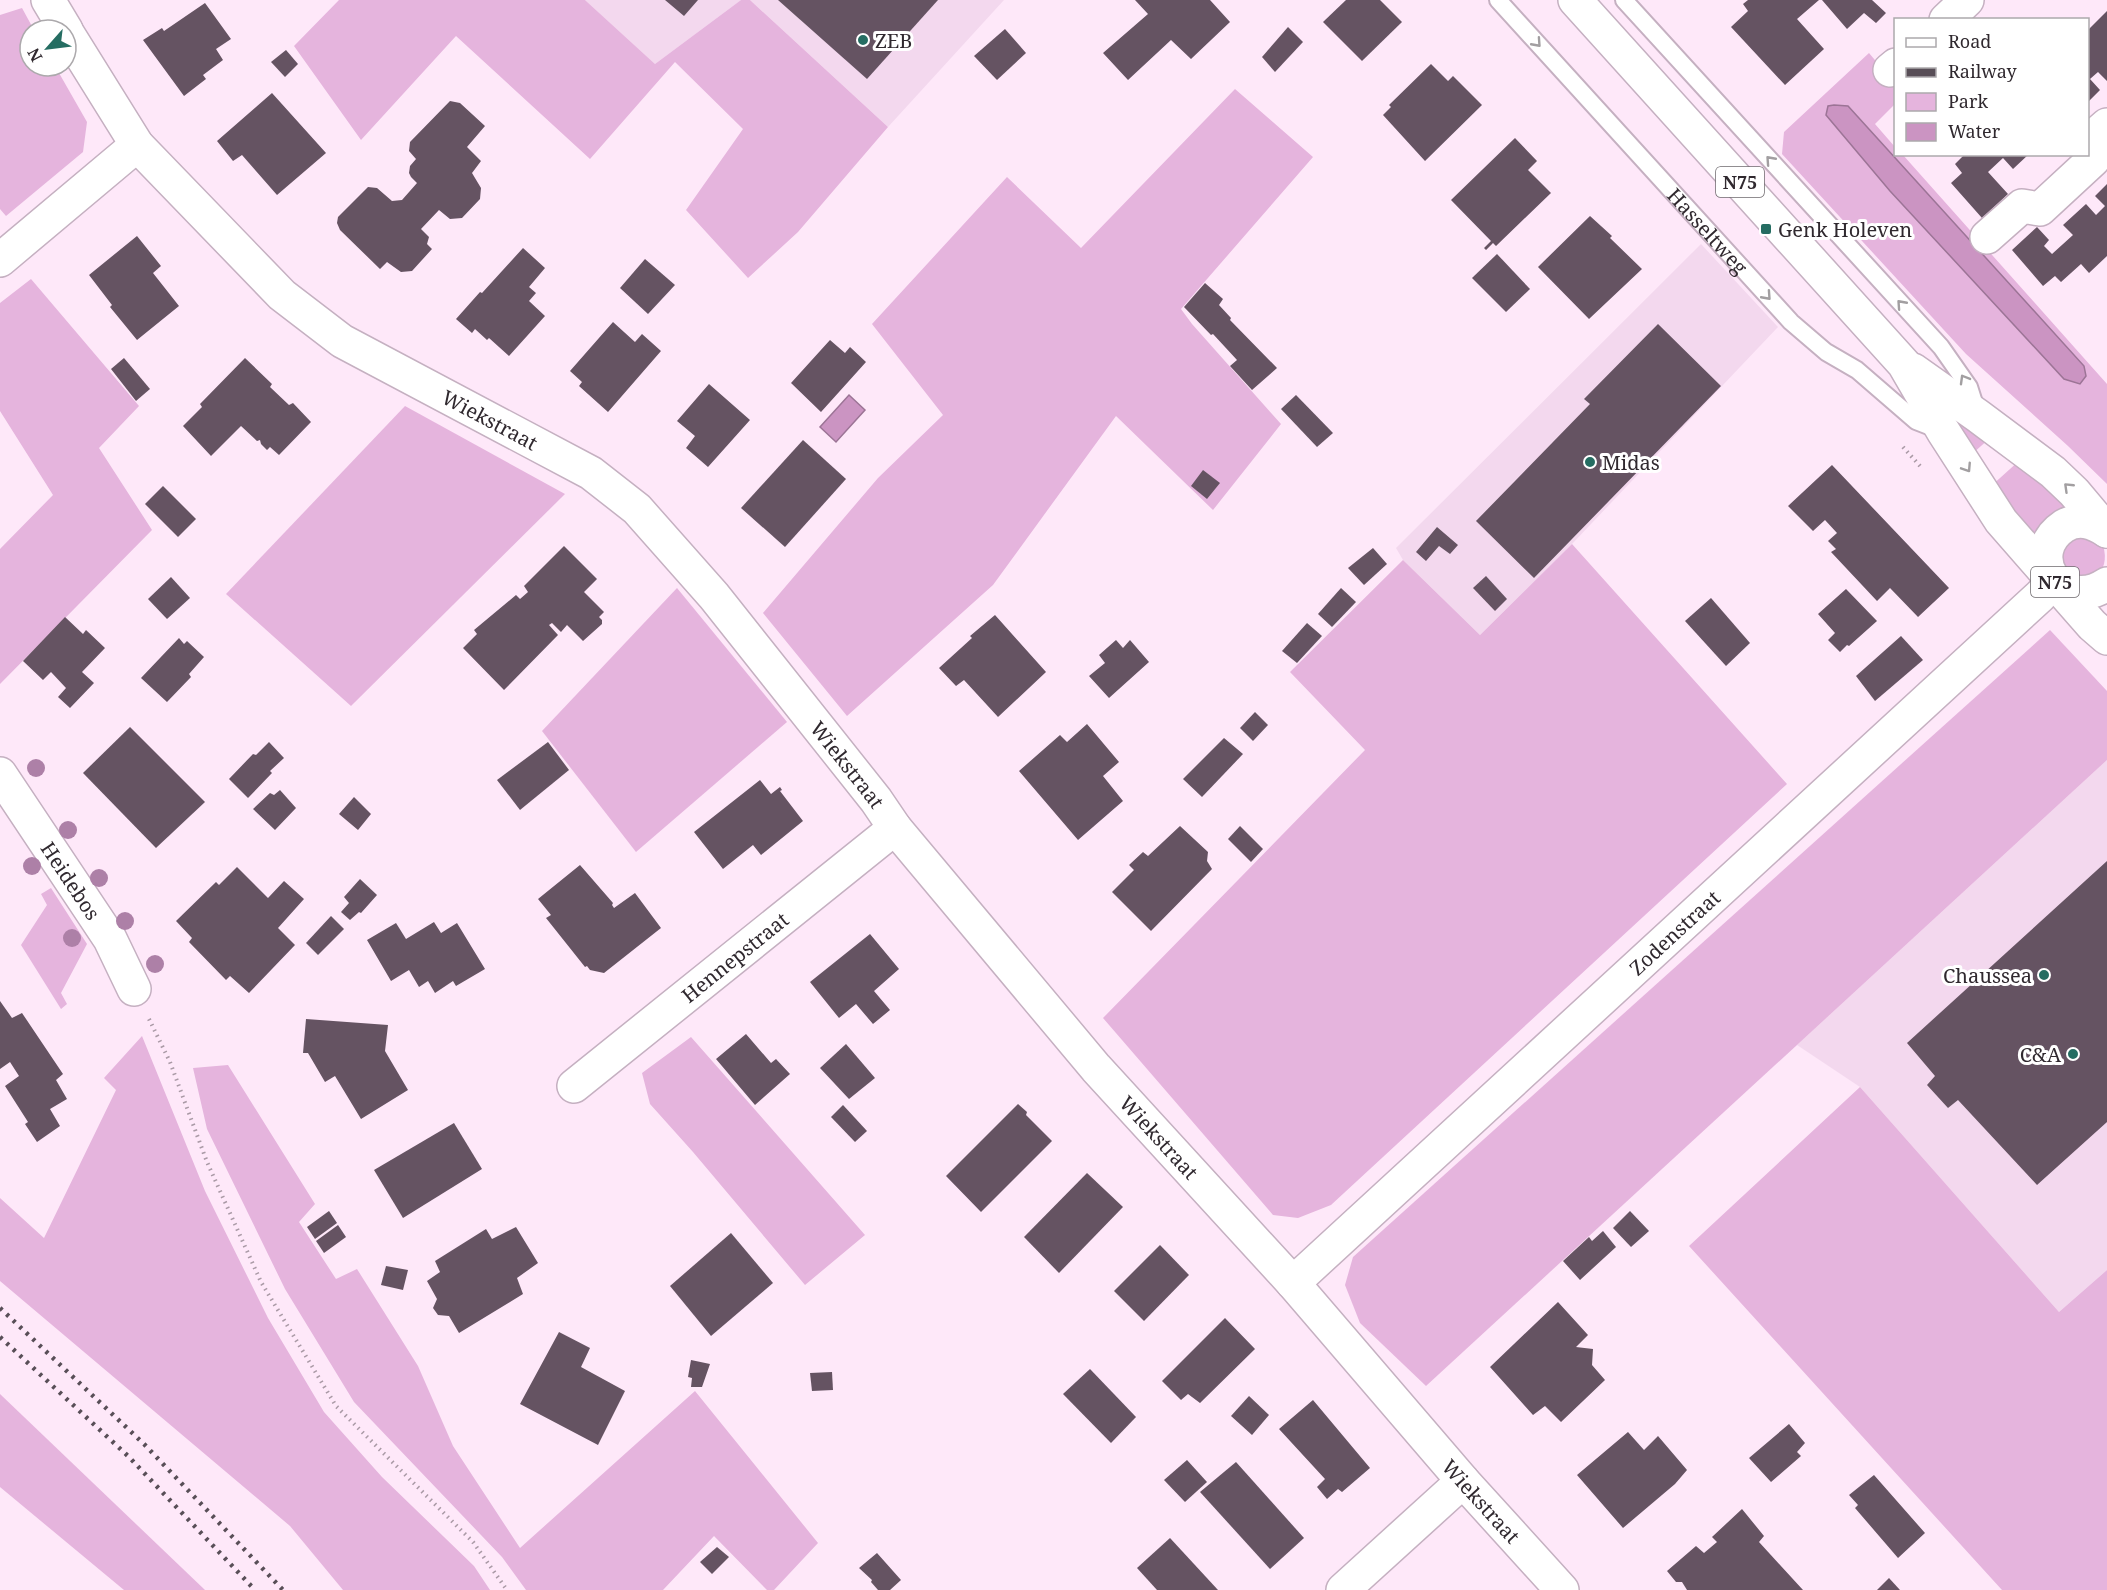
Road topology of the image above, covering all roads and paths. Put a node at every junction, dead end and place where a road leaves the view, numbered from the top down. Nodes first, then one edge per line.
1 (48, 0) edge
2 (1498, 0) edge
3 (1575, 0) edge
4 (1624, 0) edge
5 (1967, 0) edge
6 (59, 18) edge
7 (1948, 18) edge
8 (78, 49) edge
9 (2107, 125) edge
10 (137, 145) junction
11 (1987, 237) dead end
12 (0, 260) edge
13 (1904, 364) junction
14 (1978, 416) junction
15 (1943, 431) junction
16 (1900, 444) dead end
17 (1924, 470) dead end
18 (2107, 531) edge
19 (2054, 580) junction
20 (2107, 584) edge
21 (2107, 638) edge
22 (0, 774) edge
23 (896, 828) junction
24 (134, 989) joint
25 (574, 1086) dead end
26 (1293, 1284) junction
27 (1463, 1481) junction
28 (507, 1590) edge
29 (1343, 1590) edge
30 (1562, 1590) edge

1 - 6 street, Wiekstraat
2 -> 15 lane, Hasseltweg
3 - 13 street, N75
14 -> 4 lane
5 - 7 street
8 - 10 street, Wiekstraat
9 - 11 street
10 - 12 street
10 - 23 street, Wiekstraat
13 - 14 street, N75
13 - 15 street, N75
18 -> 14 street, N75
15 -> 19 street, N75
16 - 17 path
18 - 19 street, N75
19 - 20 street, N75
19 - 21 street, N75
19 - 26 street, Zodenstraat
22 - 24 street, Heidebos
23 - 25 street, Hennepstraat
23 - 26 street, Wiekstraat
24 - 28 path
26 - 27 street, Wiekstraat
27 - 29 street
27 - 30 street, Wiekstraat

